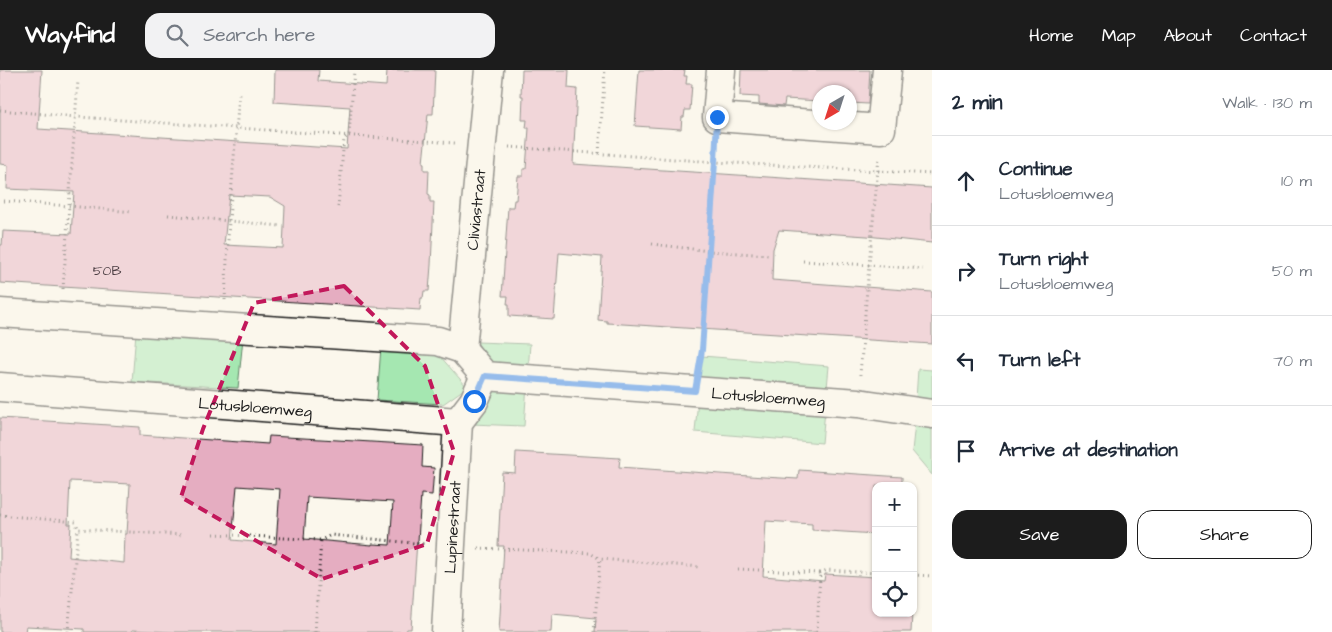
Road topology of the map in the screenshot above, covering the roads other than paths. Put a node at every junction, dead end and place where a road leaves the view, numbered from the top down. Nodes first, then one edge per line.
1 (489, 70) edge
2 (720, 70) edge
3 (887, 70) edge
4 (0, 313) edge
5 (462, 349) junction
6 (485, 376) junction
7 (0, 386) edge
8 (932, 414) edge
9 (458, 422) junction
10 (446, 632) edge

1 - 5 street, Cliviastraat
2 - 3 street
4 - 5 street
5 - 6 street
6 - 8 street, Lotusbloemweg
6 - 9 street
7 - 9 street, Lotusbloemweg
9 - 10 street, Lupinestraat

